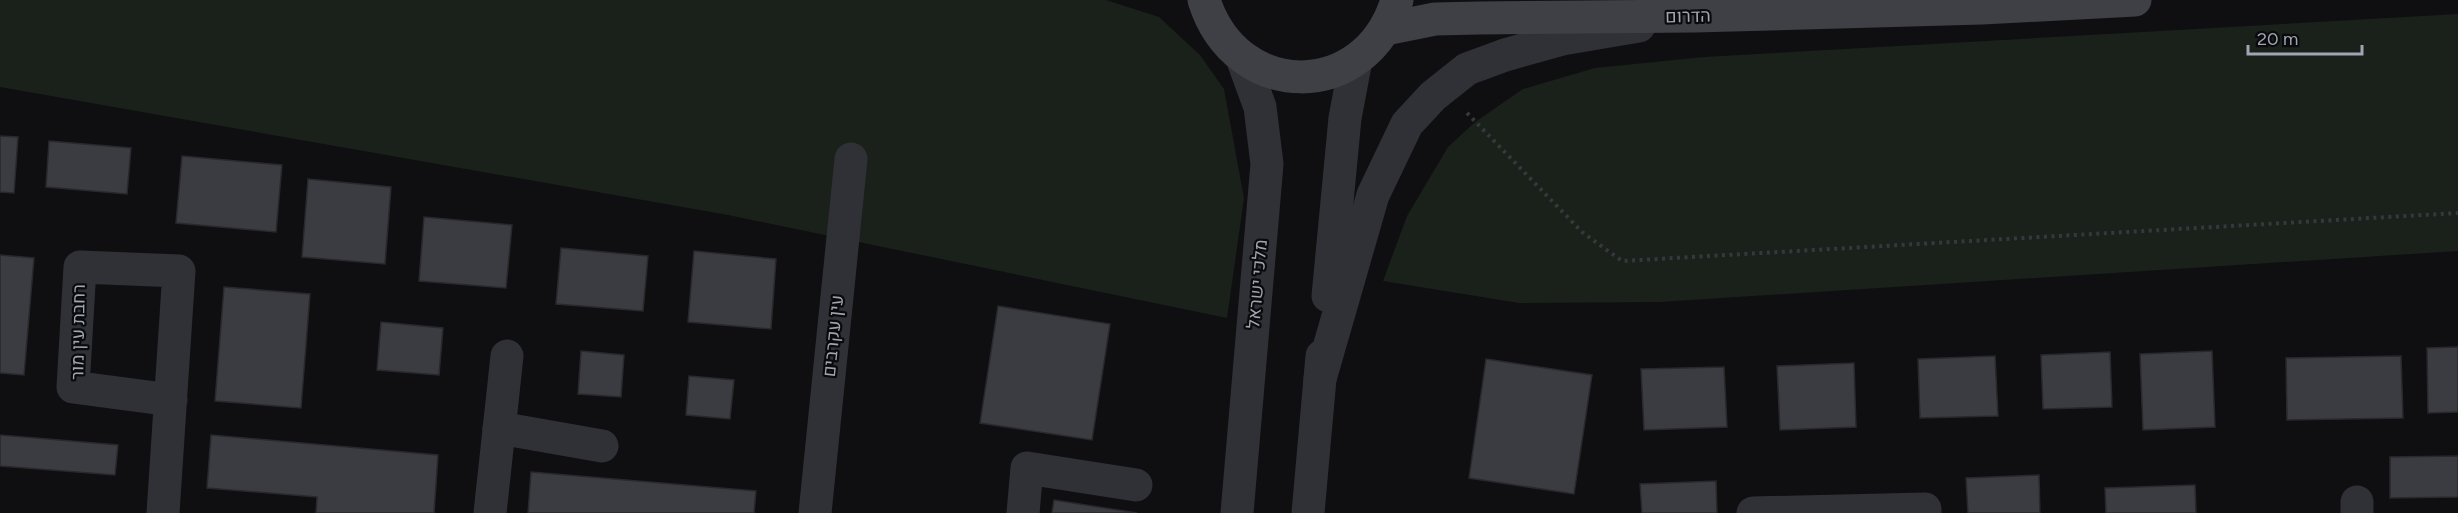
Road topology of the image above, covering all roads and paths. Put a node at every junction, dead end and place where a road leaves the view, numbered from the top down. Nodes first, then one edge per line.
1 (1204, 0) edge
2 (2136, 0) edge
3 (1391, 14) edge
4 (1695, 16) junction
5 (1242, 58) junction
6 (1356, 60) junction
7 (1445, 86) junction
8 (851, 159) dead end
9 (2458, 213) edge
10 (507, 356) dead end
11 (1320, 378) junction
12 (171, 400) junction
13 (499, 428) junction
14 (602, 446) dead end
15 (1137, 485) dead end
16 (163, 513) edge
17 (490, 513) edge
18 (815, 513) edge
19 (1023, 513) edge
20 (1237, 513) edge
21 (1308, 513) edge
22 (1753, 513) edge
23 (1925, 513) edge

1 - 5 main road
2 - 4 main road, הדרום
3 - 4 main road, הדרום
3 - 6 main road
4 - 7 street
5 - 6 main road
5 - 20 street, מלכי ישראל
6 - 11 street
7 - 9 path
7 - 11 street
8 - 18 street, עין עקרבים
10 - 13 street
11 - 21 street
12 - 12 street, רחבת עין מור
12 - 16 street, רחבת עין מור
13 - 14 street
13 - 17 street
15 - 19 street
22 - 23 street

